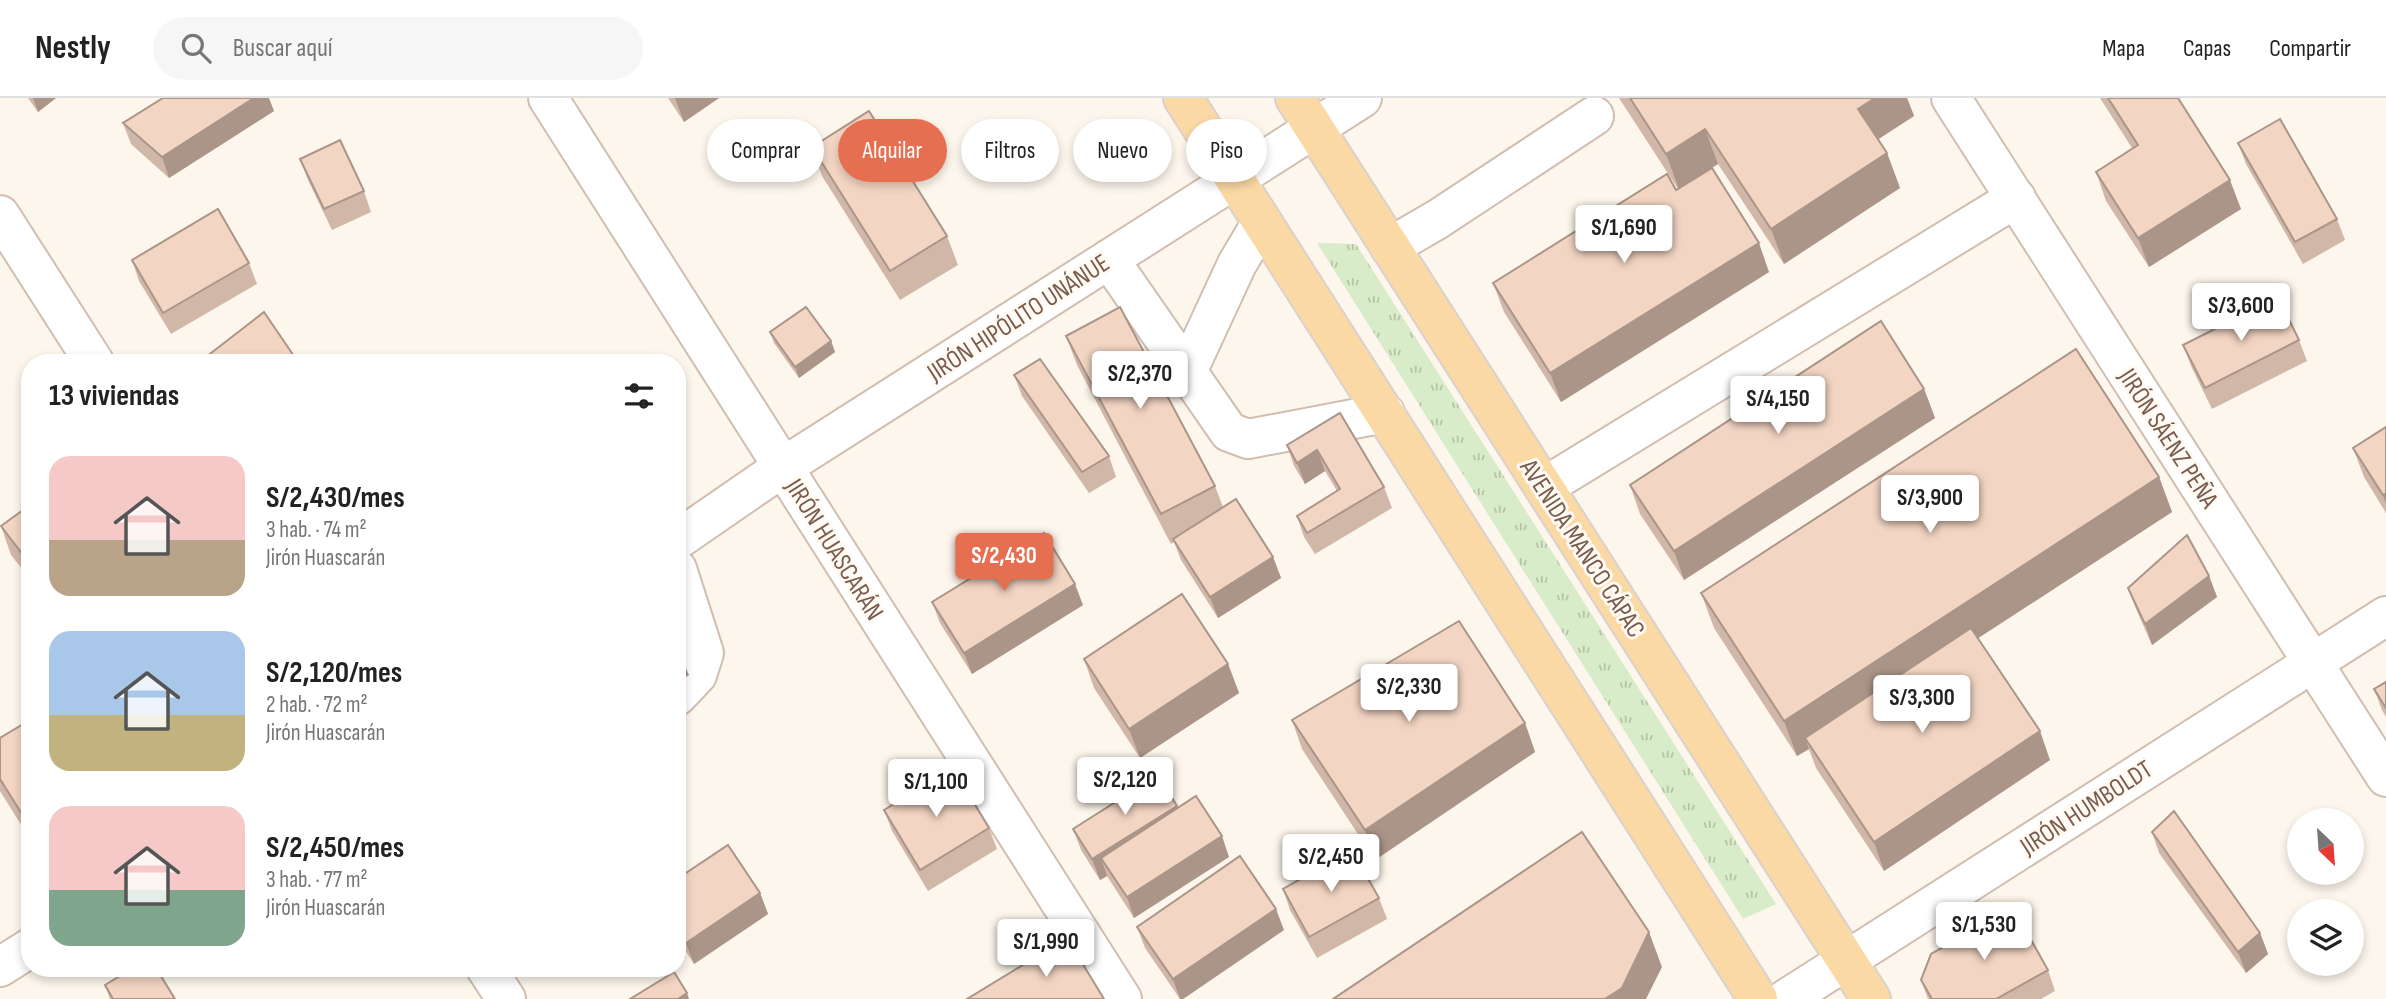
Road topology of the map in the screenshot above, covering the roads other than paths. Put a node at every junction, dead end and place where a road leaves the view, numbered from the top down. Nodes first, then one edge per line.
1 (548, 98) edge
2 (1183, 98) edge
3 (1362, 98) edge
4 (1951, 98) edge
5 (1304, 113) edge
6 (1594, 116) dead end
7 (1196, 119) edge
8 (1267, 147) edge
9 (1228, 182) edge
10 (1237, 182) edge
11 (2015, 198) junction
12 (0, 215) edge
13 (1262, 222) junction
14 (1390, 247) junction
15 (1109, 259) junction
16 (89, 354) edge
17 (1187, 372) junction
18 (1385, 413) junction
19 (783, 467) junction
20 (1544, 487) junction
21 (686, 534) edge
22 (686, 600) edge
23 (2386, 616) edge
24 (2312, 663) junction
25 (686, 686) edge
26 (2386, 777) edge
27 (21, 954) edge
28 (1846, 960) junction
29 (0, 967) edge
30 (492, 977) edge
31 (506, 999) edge
32 (1122, 999) edge
33 (1758, 999) edge
34 (1786, 999) edge
35 (1871, 999) edge

1 - 19 street, JIRÓN HUASCARÁN
2 - 7 main road
3 - 5 street, JIRÓN HIPÓLITO UNÁNUE
4 - 11 street, JIRÓN SÁENZ PEÑA
5 - 8 street, JIRÓN HIPÓLITO UNÁNUE
5 - 14 main road, AVENIDA MANCO CÁPAC
6 - 14 street
9 - 15 street, JIRÓN HIPÓLITO UNÁNUE
10 - 13 main road
11 - 20 street
11 - 24 street, JIRÓN SÁENZ PEÑA
12 - 16 street
13 - 17 street
13 - 18 main road
14 - 20 main road, AVENIDA MANCO CÁPAC
15 - 17 street
15 - 19 street, JIRÓN HIPÓLITO UNÁNUE
17 - 18 street
18 - 33 main road
19 - 21 street, JIRÓN HIPÓLITO UNÁNUE
19 - 32 street, JIRÓN HUASCARÁN
20 - 28 main road, AVENIDA MANCO CÁPAC
22 - 25 street
23 - 24 street, JIRÓN HUMBOLDT
24 - 26 street, JIRÓN SÁENZ PEÑA
24 - 28 street, JIRÓN HUMBOLDT
27 - 29 street
28 - 34 street, JIRÓN HUMBOLDT
28 - 35 main road, AVENIDA MANCO CÁPAC
30 - 31 street

